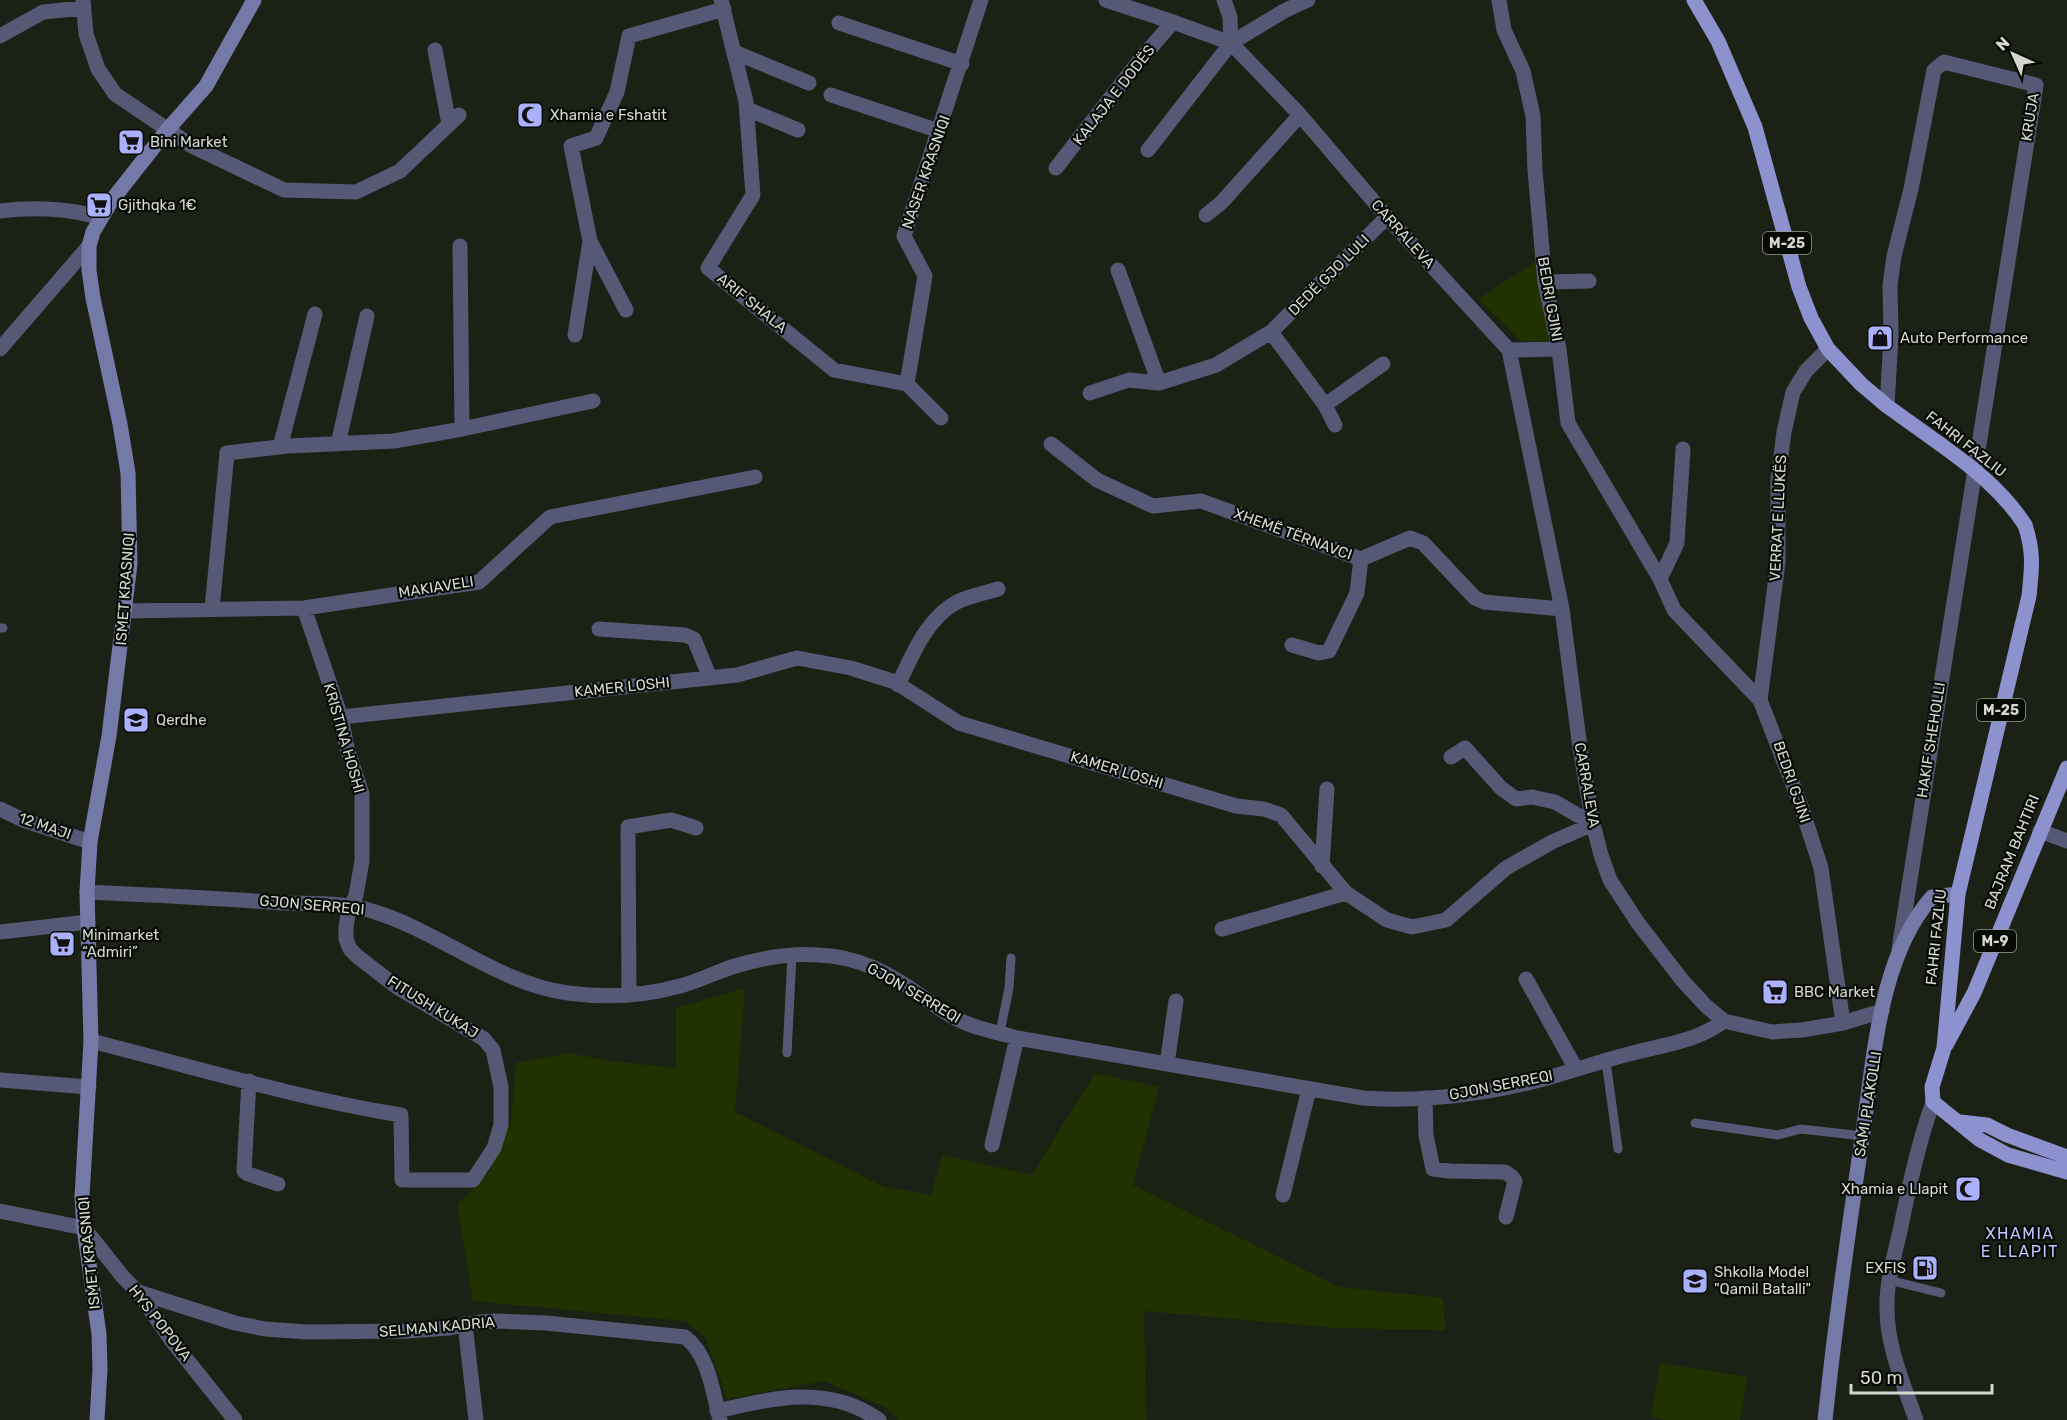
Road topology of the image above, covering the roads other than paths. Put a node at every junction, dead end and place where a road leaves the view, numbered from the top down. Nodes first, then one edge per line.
1 (254, 0) edge
2 (981, 0) edge
3 (1106, 0) edge
4 (1224, 0) edge
5 (1308, 0) edge
6 (1499, 0) edge
7 (1695, 0) edge
8 (83, 4) edge
9 (722, 4) edge
10 (1173, 22) junction
11 (839, 23) dead end
12 (0, 36) edge
13 (1231, 43) junction
14 (435, 50) dead end
15 (734, 52) junction
16 (962, 64) junction
17 (808, 83) dead end
18 (831, 95) dead end
19 (747, 109) junction
20 (1300, 116) junction
21 (168, 129) junction
22 (798, 130) dead end
23 (939, 131) junction
24 (1148, 150) dead end
25 (1056, 168) dead end
26 (0, 211) edge
27 (1206, 215) dead end
28 (1387, 217) junction
29 (101, 218) junction
30 (590, 241) junction
31 (90, 246) junction
32 (460, 246) dead end
33 (1118, 270) dead end
34 (1589, 281) dead end
35 (1545, 282) junction
36 (626, 310) dead end
37 (315, 314) dead end
38 (368, 316) dead end
39 (1271, 332) junction
40 (575, 335) dead end
41 (0, 349) edge
42 (1559, 349) junction
43 (1828, 349) junction
44 (1509, 350) junction
45 (1383, 364) dead end
46 (1159, 383) junction
47 (907, 384) junction
48 (1090, 393) dead end
49 (593, 401) dead end
50 (1325, 405) junction
51 (1887, 406) junction
52 (941, 418) dead end
53 (1335, 425) dead end
54 (462, 429) junction
55 (338, 444) junction
56 (1051, 444) dead end
57 (280, 447) junction
58 (1683, 449) dead end
59 (755, 477) dead end
60 (1966, 522) joint
61 (1361, 559) junction
62 (1660, 579) junction
63 (998, 589) dead end
64 (304, 608) junction
65 (212, 609) junction
66 (1562, 609) junction
67 (125, 611) junction
68 (599, 629) dead end
69 (1292, 645) dead end
70 (710, 678) junction
71 (898, 685) junction
72 (1760, 700) junction
73 (341, 717) junction
74 (1451, 757) dead end
75 (2067, 768) edge
76 (1326, 789) dead end
77 (0, 809) edge
78 (1593, 824) junction
79 (696, 828) dead end
80 (2040, 831) junction
81 (2067, 841) edge
82 (90, 842) junction
83 (1322, 866) junction
84 (87, 892) junction
85 (1346, 893) junction
86 (1958, 894) junction
87 (351, 906) junction
88 (88, 922) junction
89 (1222, 929) dead end
90 (0, 932) edge
91 (792, 955) junction
92 (1011, 958) dead end
93 (1897, 959) junction
94 (1526, 979) dead end
95 (629, 995) junction
96 (1176, 1001) dead end
97 (1882, 1011) junction
98 (1724, 1021) junction
99 (1843, 1023) junction
100 (1000, 1032) junction
101 (1017, 1038) junction
102 (91, 1041) junction
103 (1944, 1048) junction
104 (787, 1053) dead end
105 (1606, 1061) junction
106 (1167, 1064) junction
107 (1576, 1070) junction
108 (0, 1080) edge
109 (249, 1081) junction
110 (89, 1086) junction
111 (1309, 1089) junction
112 (1425, 1098) junction
113 (1933, 1102) junction
114 (1960, 1122) junction
115 (1695, 1123) dead end
116 (1863, 1136) junction
117 (992, 1145) dead end
118 (1618, 1149) dead end
119 (2067, 1157) edge
120 (2067, 1172) edge
121 (278, 1184) dead end
122 (1283, 1196) dead end
123 (0, 1211) edge
124 (1506, 1217) dead end
125 (84, 1228) junction
126 (1889, 1280) junction
127 (138, 1292) junction
128 (1941, 1293) dead end
129 (465, 1324) junction
130 (719, 1415) edge
131 (97, 1420) edge
132 (235, 1420) edge
133 (476, 1420) edge
134 (879, 1420) edge
135 (1825, 1420) edge
136 (1916, 1420) edge

1 - 21 street, ISMET KRASNIQI
2 - 16 street, NASER KRASNIQI
3 - 10 street, CARRALEVA
4 - 13 street
5 - 13 street
6 - 35 street, BEDRI GJINI
7 - 43 main road, FAHRI FAZLIU / M-25
8 - 12 street
8 - 21 street
9 - 15 street, ARIF SHALA
9 - 30 street
10 - 13 street, CARRALEVA
10 - 25 street, KALAJA E DODËS
11 - 16 street
13 - 20 street, CARRALEVA
13 - 24 street
14 - 21 street
15 - 17 street
15 - 19 street, ARIF SHALA
16 - 23 street, NASER KRASNIQI
18 - 23 street
19 - 22 street
19 - 47 street, ARIF SHALA
20 - 27 street
20 - 28 street, CARRALEVA
21 - 29 street, ISMET KRASNIQI
23 - 47 street, NASER KRASNIQI
26 - 29 street
28 - 39 street, DEDË GJO LULI
28 - 44 street, CARRALEVA
29 - 31 street, ISMET KRASNIQI
30 - 36 street
30 - 40 street
31 - 41 street
31 - 67 street, ISMET KRASNIQI
32 - 54 street
33 - 46 street
34 - 35 street
35 - 42 street, BEDRI GJINI
37 - 57 street
38 - 55 street
39 - 46 street, DEDË GJO LULI
39 - 50 street
42 - 44 street
42 - 62 street, BEDRI GJINI
43 - 51 main road, FAHRI FAZLIU / M-25
43 - 72 street, VERRAT E LLUKËS
44 - 66 street, CARRALEVA
45 - 50 street
46 - 48 street, DEDË GJO LULI
47 - 52 street
49 - 54 street
50 - 53 street
51 - 60 street, KRUJA
51 - 86 main road, FAHRI FAZLIU / M-25, bridge
54 - 55 street
55 - 57 street
56 - 61 street, XHEMË TËRNAVCI
57 - 65 street
58 - 62 street
59 - 64 street, MAKIAVELI
60 - 93 street, HAKIF SHEHOLLI
61 - 66 street, XHEMË TËRNAVCI
61 - 69 street
62 - 72 street, BEDRI GJINI
63 - 71 street
64 - 65 street, MAKIAVELI
64 - 73 street, KRISTINA HOSHI
65 - 67 street, MAKIAVELI
66 - 78 street, CARRALEVA
67 - 82 street, ISMET KRASNIQI
68 - 70 street
70 - 71 street, KAMER LOSHI
70 - 73 street, KAMER LOSHI
71 - 83 street, KAMER LOSHI
72 - 99 street, BEDRI GJINI
73 - 87 street, KRISTINA HOSHI
74 - 78 street
75 - 80 main road, BAJRAM BAHTIRI / M-9
76 - 83 street
77 - 82 street, 12 MAJI
78 - 85 street, KAMER LOSHI
78 - 98 street, CARRALEVA
79 - 95 street
80 - 81 street
80 - 103 main road, BAJRAM BAHTIRI / M-9
82 - 84 street, ISMET KRASNIQI
83 - 85 street, KAMER LOSHI
84 - 87 street, GJON SERREQI
84 - 88 street, ISMET KRASNIQI
85 - 89 street
86 - 93 street, SAMI PLAKOLLI
86 - 103 main road, FAHRI FAZLIU / M-25
87 - 95 street, GJON SERREQI
87 - 109 street, FITUSH KUKAJ
88 - 90 street
88 - 102 street, ISMET KRASNIQI
91 - 95 street, GJON SERREQI
91 - 100 street, GJON SERREQI
91 - 104 lane
92 - 100 lane
93 - 97 street, SAMI PLAKOLLI
94 - 107 street, GJON SERREQI
96 - 106 street
97 - 99 street, CARRALEVA
97 - 116 street, SAMI PLAKOLLI
98 - 99 street, CARRALEVA
98 - 105 street, GJON SERREQI
100 - 101 street, GJON SERREQI
101 - 106 street, GJON SERREQI
101 - 117 street
102 - 109 street, FITUSH KUKAJ
102 - 110 street, ISMET KRASNIQI
103 - 113 main road, FAHRI FAZLIU / M-9
105 - 107 street, GJON SERREQI
105 - 118 lane
106 - 111 street, GJON SERREQI
107 - 112 street, GJON SERREQI
108 - 110 street
109 - 121 street
110 - 125 street, ISMET KRASNIQI
111 - 112 street, GJON SERREQI
111 - 122 street
112 - 124 street
113 - 114 main road
113 - 126 street
114 - 119 main road
114 - 120 main road
115 - 116 lane
116 - 135 street, SAMI PLAKOLLI
123 - 125 street
125 - 127 street, HYS POPOVA
125 - 131 street, ISMET KRASNIQI
126 - 128 lane
126 - 136 street
127 - 129 street, SELMAN KADRIA
127 - 132 street, HYS POPOVA
129 - 130 street, SELMAN KADRIA
129 - 133 street
130 - 134 street

